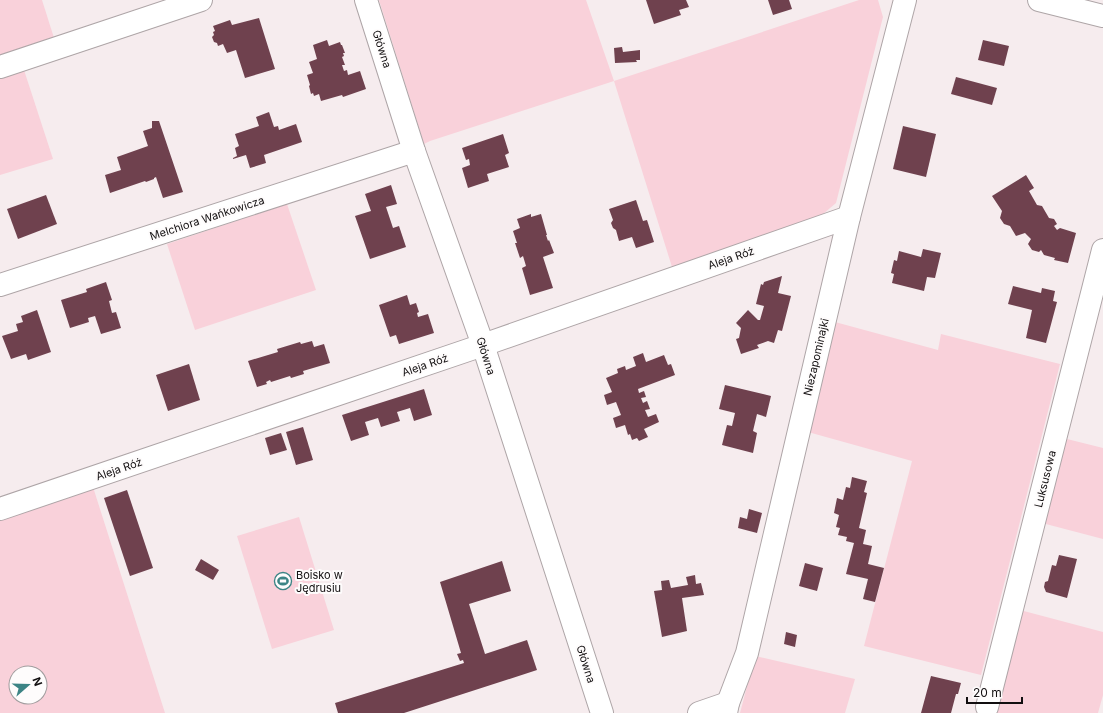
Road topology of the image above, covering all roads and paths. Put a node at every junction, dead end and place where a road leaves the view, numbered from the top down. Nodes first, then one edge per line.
1 (201, 0) edge
2 (366, 0) edge
3 (905, 0) edge
4 (1039, 0) edge
5 (1103, 16) edge
6 (0, 67) edge
7 (414, 151) junction
8 (849, 216) junction
9 (1103, 250) edge
10 (0, 284) edge
11 (483, 345) junction
12 (0, 509) edge
13 (987, 707) dead end
14 (727, 708) edge
15 (602, 713) edge
16 (699, 713) edge

1 - 6 street
2 - 7 street, Główna
3 - 8 street, Niezapominajki
4 - 5 street
7 - 10 street, Melchiora Wańkowicza
7 - 11 street, Główna
8 - 11 street, Aleja Róż
8 - 14 street, Niezapominajki
9 - 13 street, Luksusowa
11 - 12 street, Aleja Róż
11 - 15 street, Główna
14 - 16 street

